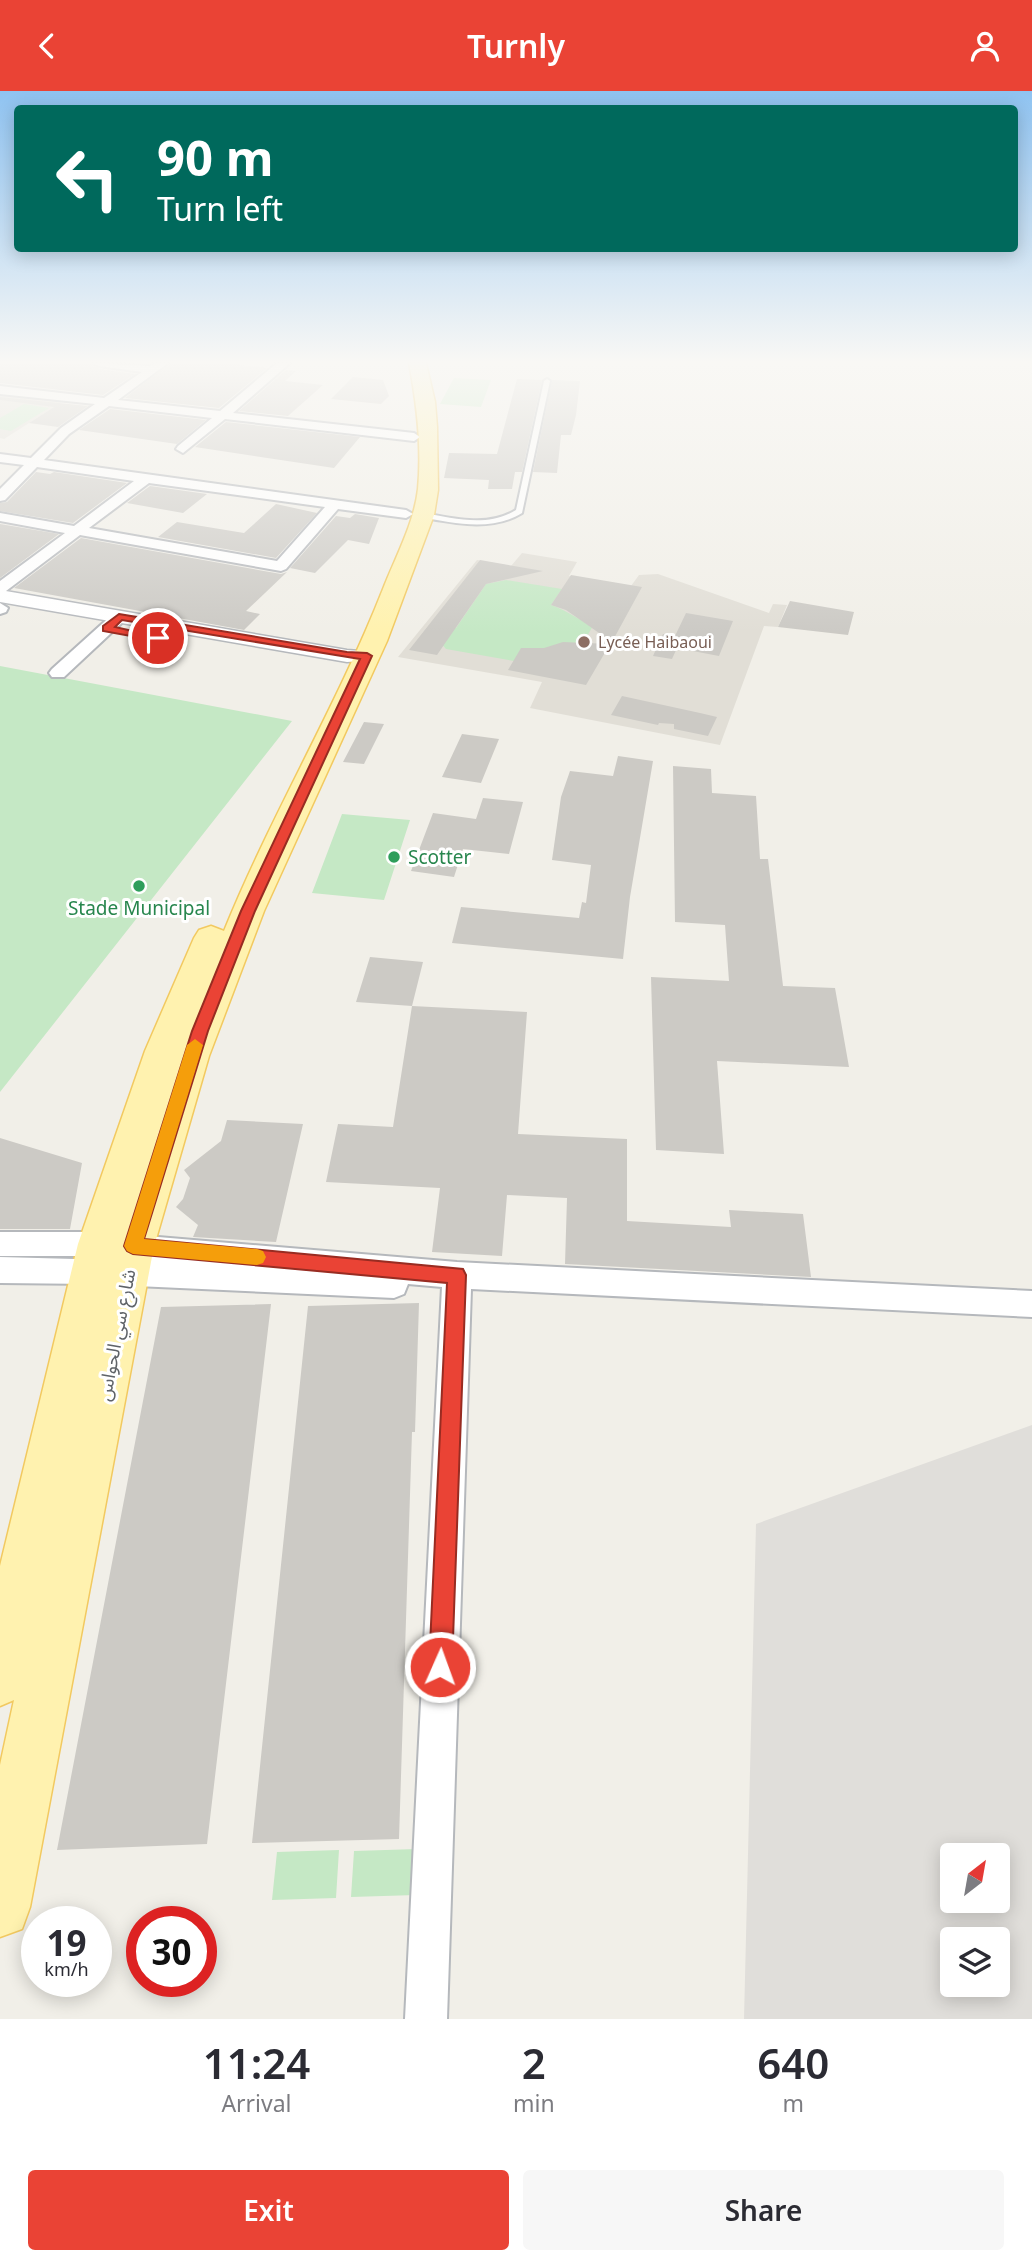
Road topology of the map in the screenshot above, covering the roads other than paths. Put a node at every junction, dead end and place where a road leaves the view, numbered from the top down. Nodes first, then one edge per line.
1 (40, 453) edge
2 (413, 453) edge
3 (428, 453) edge
4 (531, 453) edge
5 (0, 458) edge
6 (30, 462) junction
7 (148, 477) junction
8 (2, 491) edge
9 (335, 505) junction
10 (414, 515) junction
11 (0, 517) edge
12 (80, 529) junction
13 (0, 588) edge
14 (0, 596) edge
15 (0, 608) edge
16 (113, 623) junction
17 (354, 663) junction
18 (58, 673) dead end
19 (0, 1244) edge
20 (113, 1259) junction
21 (0, 1271) edge
22 (456, 1281) junction
23 (1032, 1304) edge
24 (0, 1679) edge
25 (0, 1907) edge
26 (426, 2019) edge

1 - 6 street
2 - 10 main road
3 - 10 main road
4 - 10 lane
5 - 6 street
6 - 7 street
6 - 8 street
7 - 9 street
7 - 12 street
9 - 10 street
9 - 12 street
10 - 17 main road, شارع سي الحواس
11 - 12 street
12 - 13 street
14 - 16 street
15 - 16 street
16 - 17 street
16 - 18 street
17 - 20 main road, شارع سي الحواس
19 - 20 street
20 - 21 street
20 - 22 street
20 - 24 main road, شارع سي الحواس
20 - 25 main road, شارع سي الحواس
22 - 23 street
22 - 26 street

